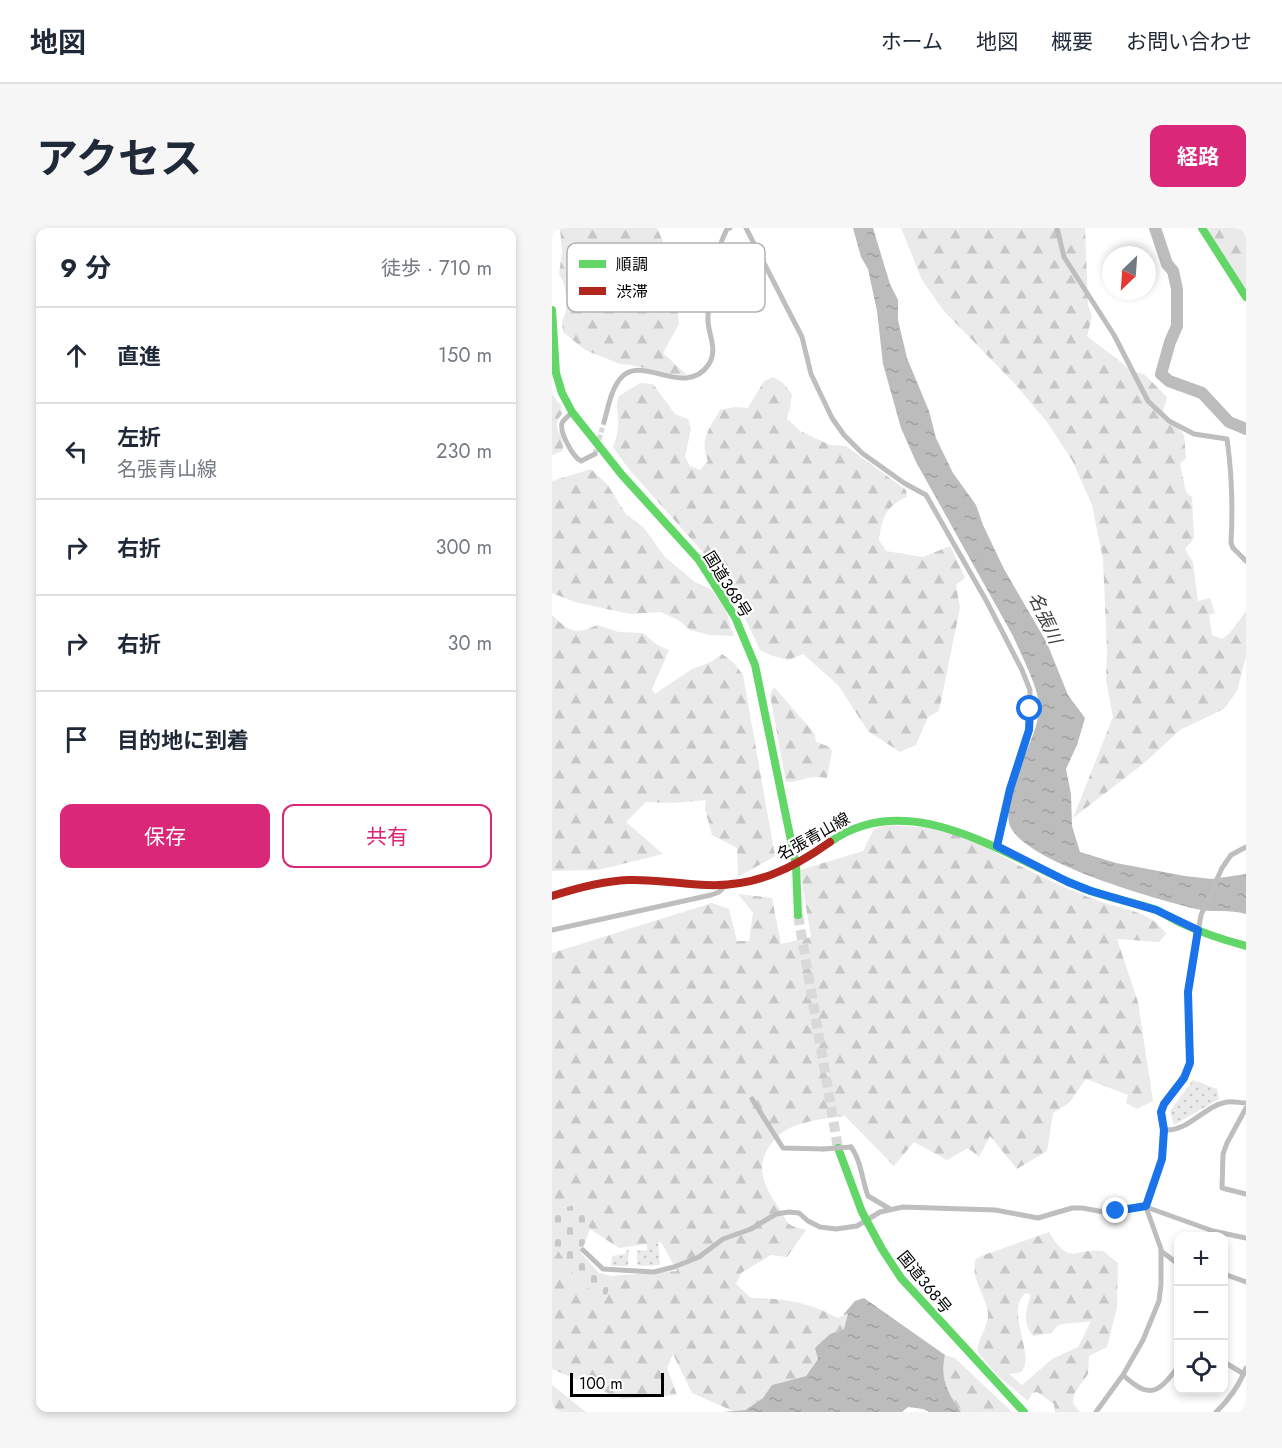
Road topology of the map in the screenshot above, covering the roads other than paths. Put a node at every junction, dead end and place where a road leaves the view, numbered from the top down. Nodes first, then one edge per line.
1 (730, 228) edge
2 (747, 228) edge
3 (1057, 228) edge
4 (1202, 228) edge
5 (721, 243) edge
6 (755, 243) edge
7 (765, 264) edge
8 (1246, 297) edge
9 (552, 310) edge
10 (709, 312) edge
11 (572, 412) junction
12 (604, 422) tunnel mouth
13 (595, 454) dead end
14 (1246, 561) edge
15 (997, 846) junction
16 (1246, 847) edge
17 (796, 865) junction
18 (726, 885) junction
19 (552, 896) edge
20 (798, 915) tunnel mouth
21 (552, 930) edge
22 (1198, 930) junction
23 (1246, 946) edge
24 (752, 1099) dead end
25 (1246, 1106) edge
26 (1164, 1130) junction
27 (838, 1148) tunnel mouth
28 (1246, 1194) edge
29 (1146, 1206) junction
30 (890, 1209) junction
31 (866, 1220) junction
32 (1246, 1238) edge
33 (583, 1250) dead end
34 (1161, 1251) junction
35 (1174, 1260) edge
36 (1228, 1275) edge
37 (1246, 1282) edge
38 (1228, 1364) edge
39 (1245, 1371) edge
40 (1174, 1373) edge
41 (1123, 1375) junction
42 (1024, 1412) edge
43 (1096, 1412) edge
44 (1216, 1412) edge

1 - 5 street
2 - 6 street
3 - 14 street
4 - 8 main road
7 - 15 street
9 - 11 main road, 国道368号
10 - 12 street
11 - 13 street
11 - 17 main road, 国道368号
15 - 17 main road, 名張青山線
15 - 22 main road, 名張青山線
16 - 22 street
17 - 18 main road, 名張青山線
17 - 20 main road, 国道368号
18 - 19 main road, 名張青山線
18 - 21 street
22 - 23 main road, 名張青山線
22 - 26 street
24 - 30 street, bridge
25 - 26 street
25 - 28 street
26 - 29 street
27 - 31 main road, 国道368号
29 - 30 street
29 - 32 street
29 - 34 street
30 - 31 street
31 - 33 street
31 - 42 main road, 国道368号
34 - 35 street
34 - 41 street
36 - 37 street
38 - 39 street
39 - 44 street
40 - 41 street
41 - 43 street

